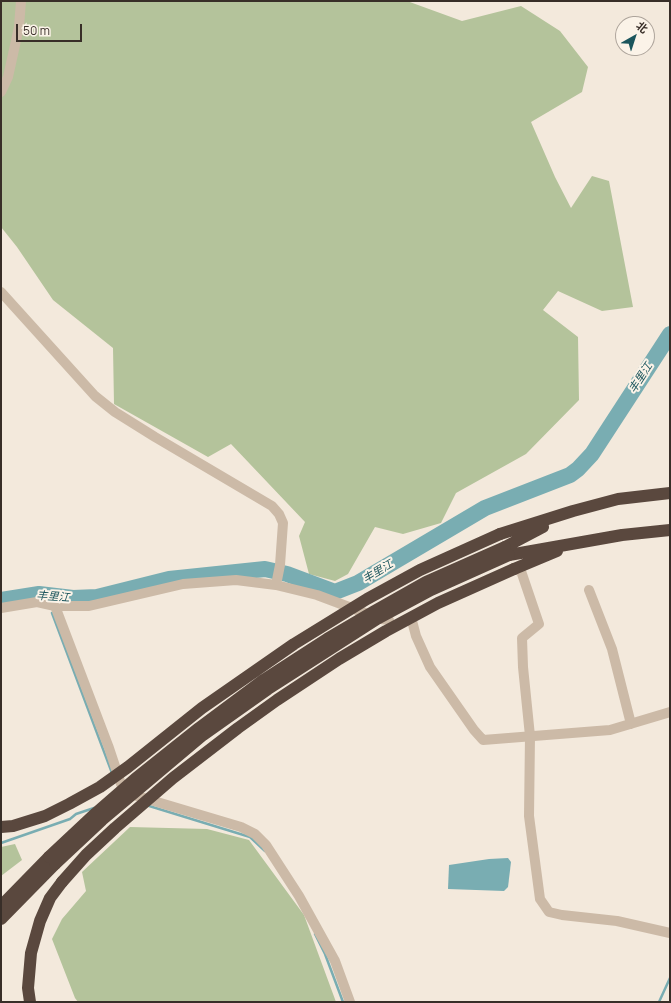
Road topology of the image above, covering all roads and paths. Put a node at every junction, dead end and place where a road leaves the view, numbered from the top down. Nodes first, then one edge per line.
1 (21, 1) edge
2 (1, 92) edge
3 (1, 292) edge
4 (670, 493) edge
5 (573, 511) junction
6 (670, 530) edge
7 (578, 542) junction
8 (507, 551) junction
9 (518, 570) junction
10 (277, 582) junction
11 (588, 590) dead end
12 (55, 606) junction
13 (1, 608) edge
14 (411, 617) dead end
15 (389, 620) dead end
16 (670, 712) edge
17 (631, 724) junction
18 (530, 736) junction
19 (1, 827) edge
20 (52, 860) junction
21 (1, 906) edge
22 (1, 919) edge
23 (670, 933) edge
24 (30, 1002) edge
25 (350, 1002) edge

1 - 2 street
3 - 10 street
4 - 5 highway
5 - 8 highway
5 - 19 highway, bridge
6 - 7 highway
7 - 8 highway
7 - 9 highway
8 - 20 highway, bridge
9 - 18 street
9 - 24 highway, bridge
10 - 12 street
10 - 15 street
11 - 17 street
12 - 13 street
12 - 25 street
14 - 18 street
16 - 17 street
17 - 18 street
18 - 23 street
20 - 21 highway
20 - 22 highway

